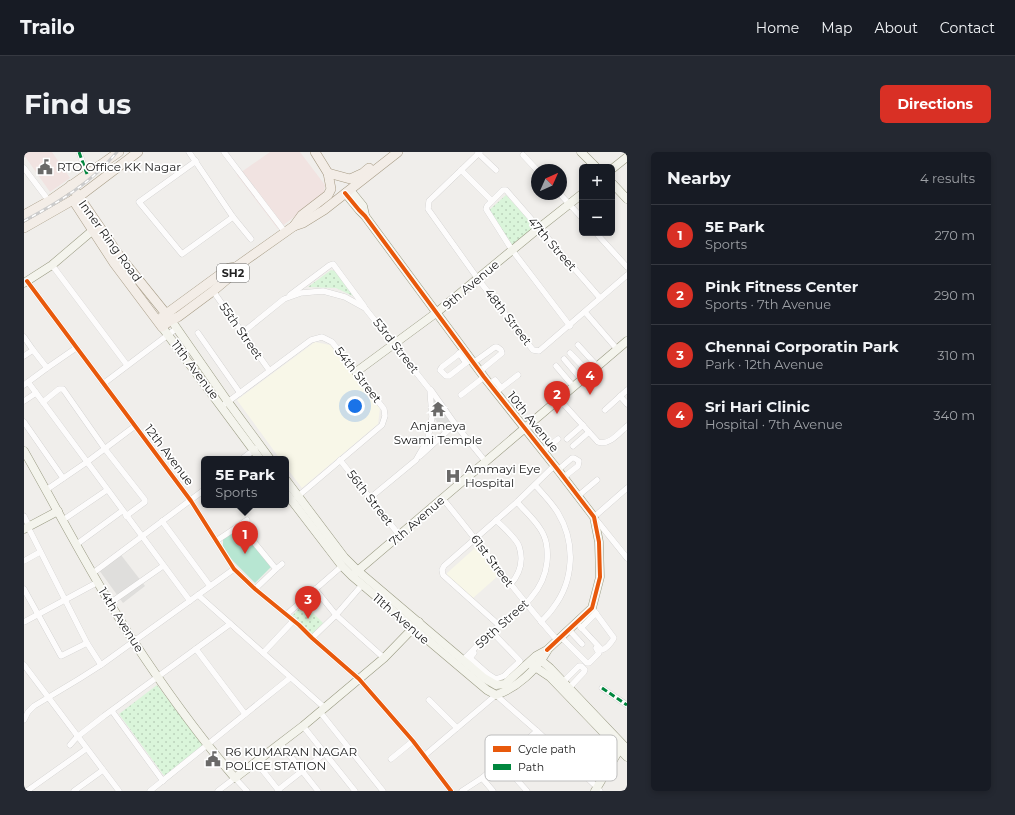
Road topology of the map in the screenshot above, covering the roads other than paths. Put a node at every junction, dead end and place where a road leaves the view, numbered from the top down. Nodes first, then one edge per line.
1 (79, 152) edge
2 (119, 152) edge
3 (138, 152) edge
4 (189, 152) edge
5 (224, 152) edge
6 (315, 152) edge
7 (388, 152) edge
8 (398, 152) edge
9 (479, 152) edge
10 (581, 152) edge
11 (523, 155) dead end
12 (627, 157) edge
13 (196, 161) junction
14 (531, 164) edge
15 (593, 164) edge
16 (615, 167) edge
17 (24, 168) edge
18 (461, 170) junction
19 (496, 170) dead end
20 (87, 174) junction
21 (328, 174) junction
22 (71, 185) junction
23 (615, 186) edge
24 (348, 191) junction
25 (579, 196) edge
26 (76, 198) junction
27 (627, 199) edge
28 (565, 200) edge
29 (49, 201) junction
30 (492, 201) junction
31 (569, 204) junction
32 (24, 215) edge
33 (579, 215) edge
34 (233, 217) junction
35 (294, 226) junction
36 (24, 228) edge
37 (538, 228) junction
38 (92, 231) junction
39 (286, 232) junction
40 (599, 236) edge
41 (251, 239) dead end
42 (512, 250) junction
43 (117, 260) junction
44 (52, 265) junction
45 (236, 267) junction
46 (627, 267) edge
47 (627, 275) edge
48 (478, 279) junction
49 (26, 282) edge
50 (213, 291) junction
51 (600, 298) junction
52 (284, 299) junction
53 (365, 308) junction
54 (585, 312) junction
55 (436, 313) junction
56 (174, 321) junction
57 (570, 326) junction
58 (163, 327) junction
59 (198, 333) dead end
60 (242, 333) junction
61 (24, 337) edge
62 (627, 341) edge
63 (393, 344) junction
64 (578, 345) dead end
65 (76, 348) junction
66 (33, 350) junction
67 (617, 350) junction
68 (461, 352) junction
69 (570, 353) dead end
70 (24, 356) edge
71 (564, 359) dead end
72 (470, 362) junction
73 (127, 365) junction
74 (556, 366) dead end
75 (598, 366) junction
76 (46, 368) junction
77 (269, 370) junction
78 (356, 372) junction
79 (589, 373) junction
80 (482, 374) junction
81 (518, 375) dead end
82 (581, 379) junction
83 (26, 384) edge
84 (103, 384) junction
85 (573, 386) junction
86 (430, 390) junction
87 (498, 390) junction
88 (627, 390) edge
89 (36, 392) junction
90 (240, 393) junction
91 (461, 395) dead end
92 (620, 396) junction
93 (559, 399) junction
94 (24, 401) edge
95 (43, 402) junction
96 (225, 404) junction
97 (627, 404) edge
98 (605, 410) dead end
99 (24, 422) edge
100 (455, 424) junction
101 (583, 425) junction
102 (135, 426) junction
103 (627, 426) edge
104 (524, 428) junction
105 (589, 432) junction
106 (558, 439) dead end
107 (567, 439) dead end
108 (573, 446) dead end
109 (257, 448) junction
110 (105, 449) junction
111 (24, 450) edge
112 (543, 451) junction
113 (246, 456) edge
114 (259, 456) edge
115 (266, 456) edge
116 (340, 460) junction
117 (416, 460) junction
118 (485, 461) junction
119 (86, 462) junction
120 (557, 467) junction
121 (564, 477) junction
122 (63, 478) junction
123 (596, 480) dead end
124 (535, 484) junction
125 (289, 486) edge
126 (627, 488) edge
127 (46, 490) junction
128 (107, 490) junction
129 (201, 493) edge
130 (289, 495) edge
131 (578, 496) junction
132 (295, 498) junction
133 (370, 498) junction
134 (443, 499) junction
135 (191, 501) junction
136 (517, 502) junction
137 (58, 511) junction
138 (124, 513) junction
139 (24, 516) edge
140 (594, 517) junction
141 (63, 520) junction
142 (247, 520) dead end
143 (496, 520) junction
144 (162, 522) junction
145 (240, 525) junction
146 (27, 527) edge
147 (400, 536) junction
148 (141, 537) junction
149 (475, 538) junction
150 (216, 540) junction
151 (77, 544) junction
152 (40, 552) junction
153 (626, 554) edge
154 (24, 561) edge
155 (282, 564) dead end
156 (163, 566) junction
157 (342, 566) junction
158 (234, 569) junction
159 (276, 569) junction
160 (93, 573) junction
161 (355, 574) junction
162 (98, 582) junction
163 (362, 585) junction
164 (510, 585) junction
165 (210, 586) junction
166 (24, 588) edge
167 (255, 589) junction
168 (315, 589) junction
169 (198, 596) junction
170 (64, 599) junction
171 (190, 601) junction
172 (110, 603) junction
173 (526, 604) junction
174 (594, 610) junction
175 (38, 614) junction
176 (286, 614) junction
177 (336, 615) junction
178 (294, 620) junction
179 (24, 621) edge
180 (419, 622) junction
181 (540, 622) junction
182 (230, 624) junction
183 (579, 625) junction
184 (500, 626) junction
185 (413, 629) junction
186 (569, 630) junction
187 (493, 631) junction
188 (312, 638) junction
189 (560, 639) junction
190 (133, 641) junction
191 (590, 642) dead end
192 (87, 643) junction
193 (582, 644) dead end
194 (196, 649) junction
195 (263, 653) junction
196 (384, 658) junction
197 (463, 660) junction
198 (535, 662) junction
199 (24, 665) edge
200 (101, 665) junction
201 (486, 676) junction
202 (158, 677) junction
203 (290, 678) junction
204 (359, 679) junction
205 (602, 688) dead end
206 (496, 695) junction
207 (48, 697) junction
208 (429, 700) dead end
209 (627, 705) edge
210 (323, 710) junction
211 (112, 711) junction
212 (245, 714) junction
213 (24, 720) edge
214 (303, 726) junction
215 (457, 728) junction
216 (537, 731) junction
217 (532, 735) edge
218 (541, 735) edge
219 (613, 735) edge
220 (615, 735) edge
221 (77, 737) junction
222 (617, 738) edge
223 (413, 742) junction
224 (280, 743) junction
225 (70, 745) dead end
226 (207, 745) junction
227 (624, 745) edge
228 (86, 748) junction
229 (325, 753) junction
230 (424, 756) junction
231 (617, 757) edge
232 (627, 757) edge
233 (391, 760) dead end
234 (256, 762) junction
235 (103, 770) junction
236 (302, 771) junction
237 (485, 775) edge
238 (235, 778) junction
239 (482, 778) junction
240 (163, 781) junction
241 (517, 781) edge
242 (589, 781) edge
243 (603, 781) edge
244 (278, 790) edge
245 (598, 790) edge
246 (28, 791) edge
247 (74, 791) edge
248 (119, 791) edge
249 (150, 791) edge
250 (218, 791) edge
251 (247, 791) edge
252 (318, 791) edge
253 (355, 791) edge
254 (383, 791) edge
255 (451, 791) edge
256 (462, 791) edge
257 (493, 791) edge
258 (526, 791) edge

1 - 20 street
2 - 20 main road
3 - 26 main road
4 - 13 street
5 - 39 street
6 - 21 main road
7 - 21 main road
8 - 24 main road, SH2
9 - 18 street
9 - 19 street
10 - 15 street
11 - 14 street
12 - 16 street
13 - 34 street
13 - 34 street
17 - 29 street
18 - 30 street
18 - 48 street, 48th Street
20 - 22 main road
21 - 35 main road, SH2
22 - 26 main road
22 - 29 main road
23 - 27 street
24 - 35 main road, SH2
24 - 55 street, 10th Avenue
25 - 31 street, 9th Avenue
26 - 36 main road, Inner Ring Road
26 - 38 main road
26 - 43 main road, Inner Ring Road
28 - 31 street
29 - 32 main road
30 - 37 street, 47th Street
30 - 42 street
31 - 33 street
31 - 37 street, 9th Avenue
34 - 41 street
35 - 39 main road, SH2
37 - 42 street, 9th Avenue
37 - 51 street, 47th Street
38 - 43 main road
38 - 44 street
39 - 45 main road, SH2
40 - 46 street
42 - 48 street, 9th Avenue
42 - 57 street
43 - 56 main road, Inner Ring Road
43 - 58 main road
44 - 49 street
44 - 73 street
45 - 50 main road, SH2
45 - 56 main road
47 - 51 street
48 - 55 street, 9th Avenue
48 - 57 street, 48th Street
49 - 65 street, 12th Avenue
50 - 56 main road, SH2
50 - 60 street, 55th Street
51 - 54 street
52 - 53 street, 53rd Street
52 - 53 street
52 - 60 street, 53rd Street
53 - 63 street, 53rd Street
54 - 57 street
54 - 67 street
55 - 63 street, 9th Avenue
55 - 68 street, 10th Avenue
56 - 58 main road, SH2
56 - 96 street, 11th Avenue
58 - 73 street
58 - 96 street, 11th Avenue
59 - 90 street
60 - 77 street, 55th Street
61 - 66 street
62 - 67 street, 7th Avenue
63 - 78 street, 9th Avenue
63 - 86 street, 53rd Street
64 - 75 street
65 - 76 street
65 - 84 street, 12th Avenue
66 - 70 street
66 - 76 street
67 - 75 street, 7th Avenue
68 - 72 street, 10th Avenue
68 - 72 street
69 - 79 street
71 - 82 street
72 - 80 street, 10th Avenue
72 - 80 street
73 - 84 street
74 - 85 street
75 - 79 street, 7th Avenue
76 - 83 street
77 - 78 street, 54th Street
77 - 90 street, 54th Street
78 - 116 street, 54th Street
79 - 82 street, 7th Avenue
80 - 87 street, 10th Avenue
80 - 91 street
81 - 87 street
82 - 85 street, 7th Avenue
83 - 89 street
84 - 102 street, 12th Avenue
85 - 93 street, 7th Avenue
86 - 100 street, 53rd Street
86 - 117 street
87 - 104 street, 10th Avenue
88 - 92 street
89 - 94 street
89 - 95 street
90 - 96 street, 54th Street
92 - 97 street
92 - 98 street
93 - 101 street
93 - 104 street, 7th Avenue
95 - 110 street
95 - 119 street
96 - 109 street, 11th Avenue
99 - 122 street
100 - 117 street
100 - 118 street, 53rd Street
101 - 105 street
101 - 107 street
102 - 110 street
102 - 135 street, 12th Avenue
103 - 105 street
104 - 112 street, 10th Avenue
104 - 118 street, 7th Avenue
105 - 108 street
106 - 112 street
109 - 113 street
109 - 114 street, 11th Avenue
109 - 115 street, 11th Avenue
110 - 119 street
110 - 138 street
111 - 127 street, 14th Avenue
112 - 120 street, 10th Avenue
116 - 132 street, 54th Street
116 - 133 street, 56th Street
117 - 133 street
118 - 134 street, 7th Avenue
119 - 122 street
119 - 128 street
120 - 121 street, 10th Avenue
120 - 121 street
120 - 124 street
121 - 131 street, 10th Avenue
122 - 127 street
123 - 131 street
124 - 136 street
124 - 181 street
125 - 132 street, 11th Avenue
126 - 140 street
127 - 137 street, 14th Avenue
128 - 138 street
128 - 141 street
129 - 135 street
130 - 132 street, 11th Avenue
131 - 140 street, 10th Avenue
132 - 157 street, 11th Avenue
132 - 161 street, 11th Avenue
133 - 147 street, 56th Street
134 - 147 street, 7th Avenue
134 - 149 street, 61st Street
135 - 144 street
135 - 150 street, 12th Avenue
136 - 143 street
136 - 173 street, 59th Street
137 - 141 street, 14th Avenue
137 - 146 street
138 - 148 street
138 - 151 street
139 - 146 street
140 - 153 street
140 - 174 street, 10th Avenue
141 - 151 street, 14th Avenue
142 - 145 street
143 - 149 street
143 - 164 street
144 - 148 street
144 - 165 street
145 - 150 street
145 - 159 street
146 - 152 street
147 - 161 street, 7th Avenue
148 - 156 street
148 - 160 street
149 - 164 street, 61st Street
149 - 184 street
150 - 158 street, 12th Avenue
151 - 160 street, 14th Avenue
152 - 154 street
152 - 170 street
155 - 159 street
156 - 171 street
156 - 172 street
157 - 161 street, 11th Avenue
157 - 168 street
158 - 165 street
158 - 167 street, 12th Avenue
159 - 167 street
160 - 162 street, 14th Avenue
161 - 163 street, 11th Avenue
161 - 180 street, 11th Avenue
162 - 170 street
162 - 172 street, 14th Avenue
163 - 177 street
163 - 185 street, 11th Avenue
164 - 173 street, 61st Street
165 - 169 street
166 - 175 street
167 - 176 street, 12th Avenue
168 - 176 street
168 - 177 street
169 - 171 street
169 - 182 street
170 - 175 street
170 - 192 street
171 - 190 street
172 - 190 street, 14th Avenue
173 - 181 street, 61st Street
173 - 184 street, 59th Street
174 - 183 street
174 - 183 street
175 - 179 street
175 - 192 street
176 - 178 street, 12th Avenue
177 - 188 street
177 - 196 street
178 - 188 street, 12th Avenue
178 - 195 street
180 - 185 street
180 - 197 street, 11th Avenue
181 - 189 street, 61st Street
182 - 194 street
182 - 195 street
183 - 186 street
184 - 187 street, 59th Street
185 - 196 street
185 - 206 street, 11th Avenue
186 - 189 street
186 - 193 street
187 - 197 street, 59th Street
187 - 198 street
188 - 204 street, 12th Avenue
189 - 191 street, 61st Street
189 - 198 street, 11th Avenue
190 - 200 street
190 - 202 street, 14th Avenue
192 - 200 street
194 - 202 street
194 - 212 street
195 - 203 street
196 - 204 street
197 - 201 street, 11th Avenue
198 - 201 street, 11th Avenue
198 - 206 street, 11th Avenue
198 - 219 street
198 - 220 street
199 - 207 street
200 - 207 street
201 - 201 street
202 - 211 street
202 - 226 street, 14th Avenue
203 - 210 street
203 - 212 street
204 - 210 street
204 - 223 street, 12th Avenue
205 - 209 street
206 - 215 street
206 - 216 street
207 - 213 street
207 - 221 street
208 - 215 street
210 - 214 street
210 - 254 street
211 - 221 street
211 - 240 street
212 - 226 street
214 - 224 street
214 - 229 street
215 - 230 street
216 - 217 street
216 - 218 street
221 - 225 street
221 - 228 street
222 - 227 street
223 - 230 street, 12th Avenue
223 - 233 street
224 - 234 street
224 - 236 street
226 - 238 street, 14th Avenue
226 - 240 street
227 - 231 street
227 - 232 street
228 - 235 street
228 - 246 street
229 - 236 street
229 - 253 street
230 - 255 street, 12th Avenue
234 - 238 street
234 - 244 street
235 - 247 street
235 - 248 street
236 - 244 street
236 - 252 street
237 - 239 street
238 - 250 street
238 - 251 street
239 - 256 street
239 - 257 street
240 - 249 street
241 - 258 street
242 - 245 street
243 - 245 street

